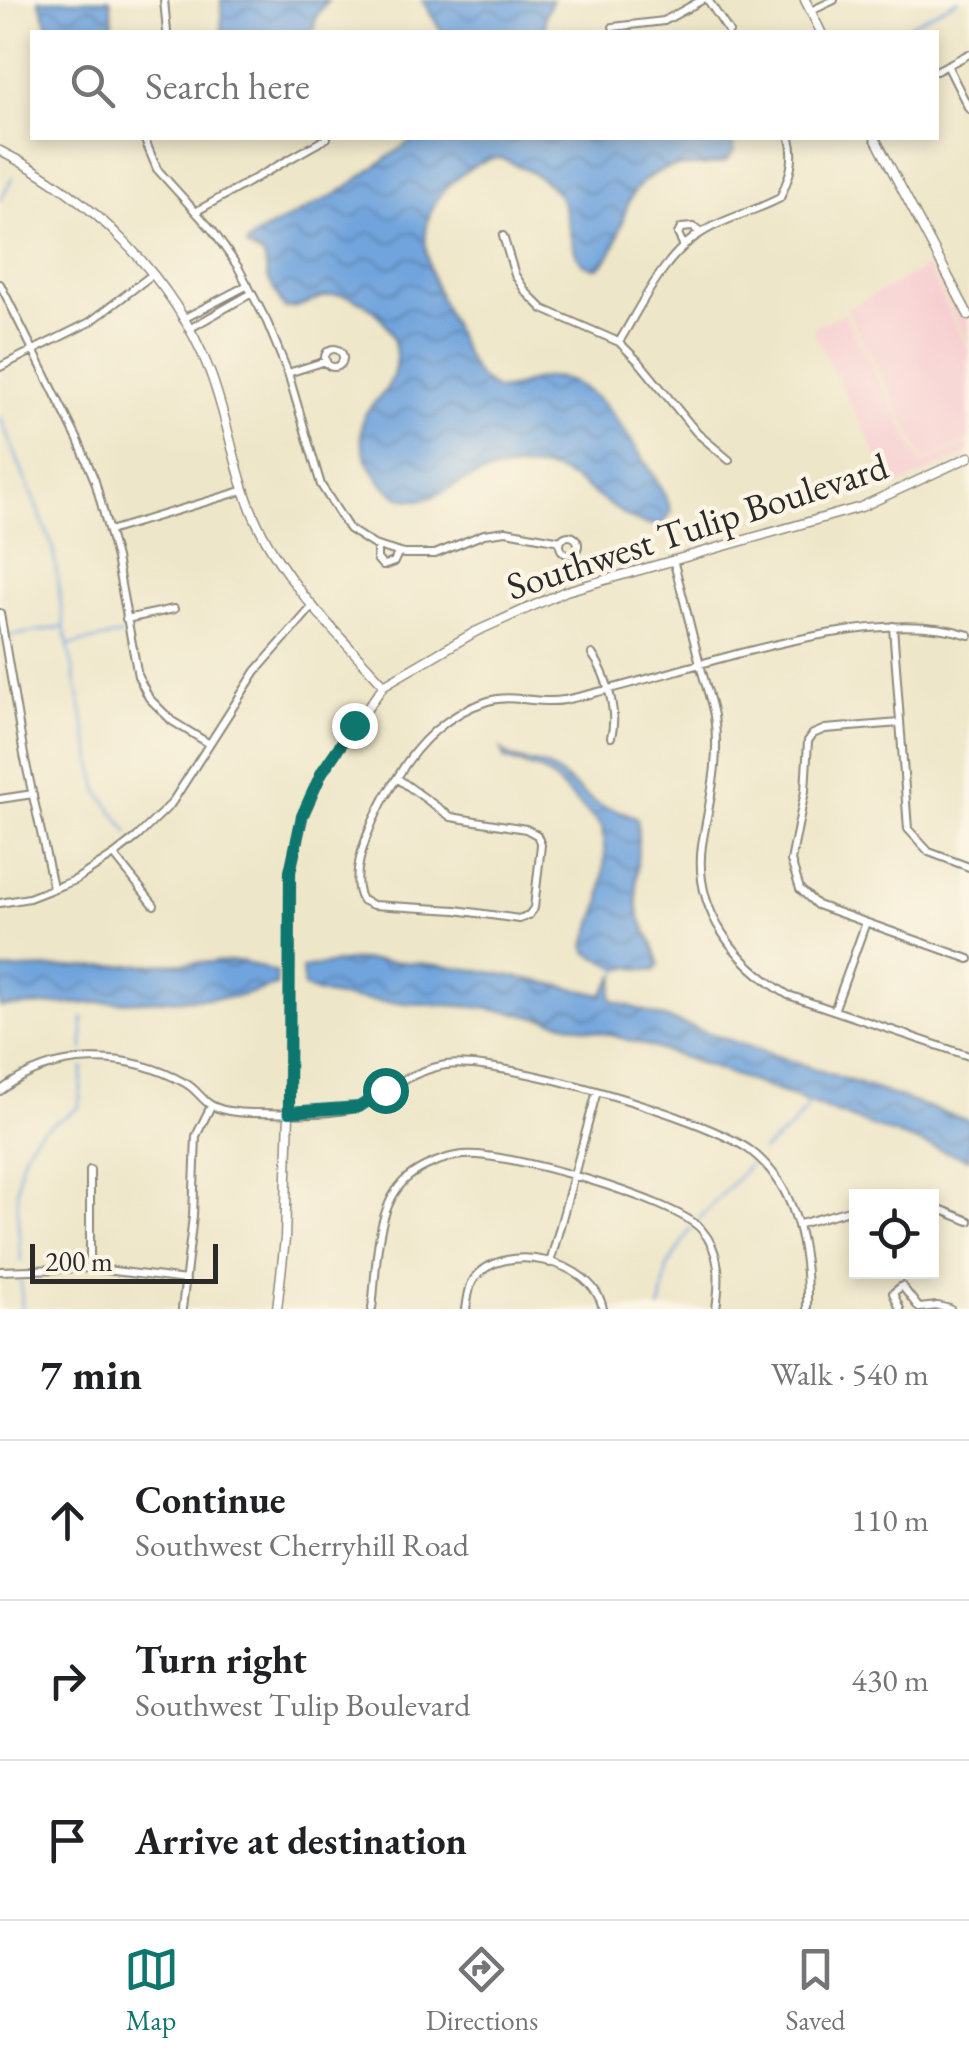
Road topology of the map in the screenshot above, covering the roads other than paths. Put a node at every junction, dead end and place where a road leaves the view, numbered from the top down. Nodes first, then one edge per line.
1 (164, 0) edge
2 (705, 0) edge
3 (805, 0) edge
4 (834, 0) edge
5 (811, 10) junction
6 (613, 27) dead end
7 (167, 30) edge
8 (728, 30) edge
9 (820, 30) edge
10 (969, 54) edge
11 (947, 66) junction
12 (939, 70) edge
13 (969, 110) edge
14 (145, 140) edge
15 (323, 140) edge
16 (791, 140) edge
17 (876, 140) edge
18 (0, 151) edge
19 (197, 211) junction
20 (701, 233) junction
21 (502, 236) dead end
22 (684, 246) junction
23 (153, 274) junction
24 (0, 284) edge
25 (250, 289) junction
26 (969, 316) edge
27 (183, 319) junction
28 (189, 329) junction
29 (618, 342) junction
30 (34, 351) junction
31 (326, 362) dead end
32 (0, 368) edge
33 (288, 372) junction
34 (969, 457) edge
35 (728, 460) dead end
36 (244, 490) junction
37 (110, 531) junction
38 (562, 541) dead end
39 (377, 546) junction
40 (398, 553) junction
41 (673, 560) junction
42 (313, 606) junction
43 (174, 609) dead end
44 (0, 613) edge
45 (126, 619) junction
46 (893, 626) junction
47 (969, 635) edge
48 (592, 654) dead end
49 (4, 663) edge
50 (700, 665) junction
51 (384, 685) junction
52 (607, 690) junction
53 (900, 724) junction
54 (611, 736) dead end
55 (208, 743) junction
56 (396, 778) junction
57 (33, 794) junction
58 (0, 799) edge
59 (114, 856) junction
60 (969, 867) edge
61 (53, 887) junction
62 (0, 903) edge
63 (154, 906) dead end
64 (865, 925) junction
65 (969, 959) edge
66 (835, 1008) junction
67 (969, 1056) edge
68 (0, 1091) edge
69 (597, 1092) junction
70 (212, 1106) junction
71 (289, 1112) junction
72 (90, 1170) dead end
73 (575, 1177) junction
74 (939, 1209) edge
75 (849, 1210) edge
76 (969, 1221) edge
77 (800, 1224) junction
78 (550, 1263) junction
79 (90, 1268) junction
80 (0, 1272) edge
81 (186, 1280) junction
82 (182, 1309) edge
83 (277, 1309) edge
84 (372, 1309) edge
85 (466, 1309) edge
86 (603, 1309) edge
87 (716, 1309) edge
88 (806, 1309) edge
89 (900, 1309) edge
90 (918, 1309) edge
91 (950, 1309) edge

1 - 7 street
2 - 6 street
2 - 8 street
3 - 5 street
4 - 5 street
5 - 9 street
10 - 11 street
11 - 12 street
11 - 13 street
14 - 19 street
15 - 19 street
16 - 20 street
17 - 26 street
18 - 23 street
19 - 25 street
20 - 22 street
20 - 22 street
21 - 29 street
22 - 29 street
23 - 27 street
23 - 30 street
24 - 30 street
25 - 27 street
25 - 28 street
25 - 33 street
27 - 28 street
28 - 36 street
29 - 35 street
30 - 32 street
30 - 37 street
31 - 33 street
33 - 39 street
34 - 41 street, Southwest Tulip Boulevard
36 - 37 street
36 - 42 street
37 - 45 street
38 - 40 street
39 - 40 street
39 - 40 street
41 - 50 street
41 - 51 street, Southwest Tulip Boulevard
42 - 51 street
42 - 55 street
43 - 45 street
44 - 49 street
45 - 55 street
46 - 47 street
46 - 50 street
46 - 53 street
48 - 52 street
49 - 57 street
50 - 52 street
50 - 66 street
51 - 71 street, Southwest Tulip Boulevard
52 - 54 street
52 - 56 street
53 - 60 street
53 - 64 street
55 - 59 street
56 - 56 street
57 - 58 street
57 - 61 street
59 - 61 street
59 - 63 street
61 - 62 street
64 - 65 street
64 - 66 street
66 - 67 street
68 - 70 street
69 - 71 street
69 - 73 street
69 - 77 street
70 - 71 street
70 - 81 street
71 - 83 street, Southwest Tulip Boulevard
72 - 79 street
73 - 78 street
73 - 84 street
73 - 87 street
74 - 76 street
75 - 77 street
77 - 88 street
78 - 85 street
78 - 86 street
79 - 80 street
79 - 81 street
81 - 82 street
89 - 90 street
90 - 91 street

